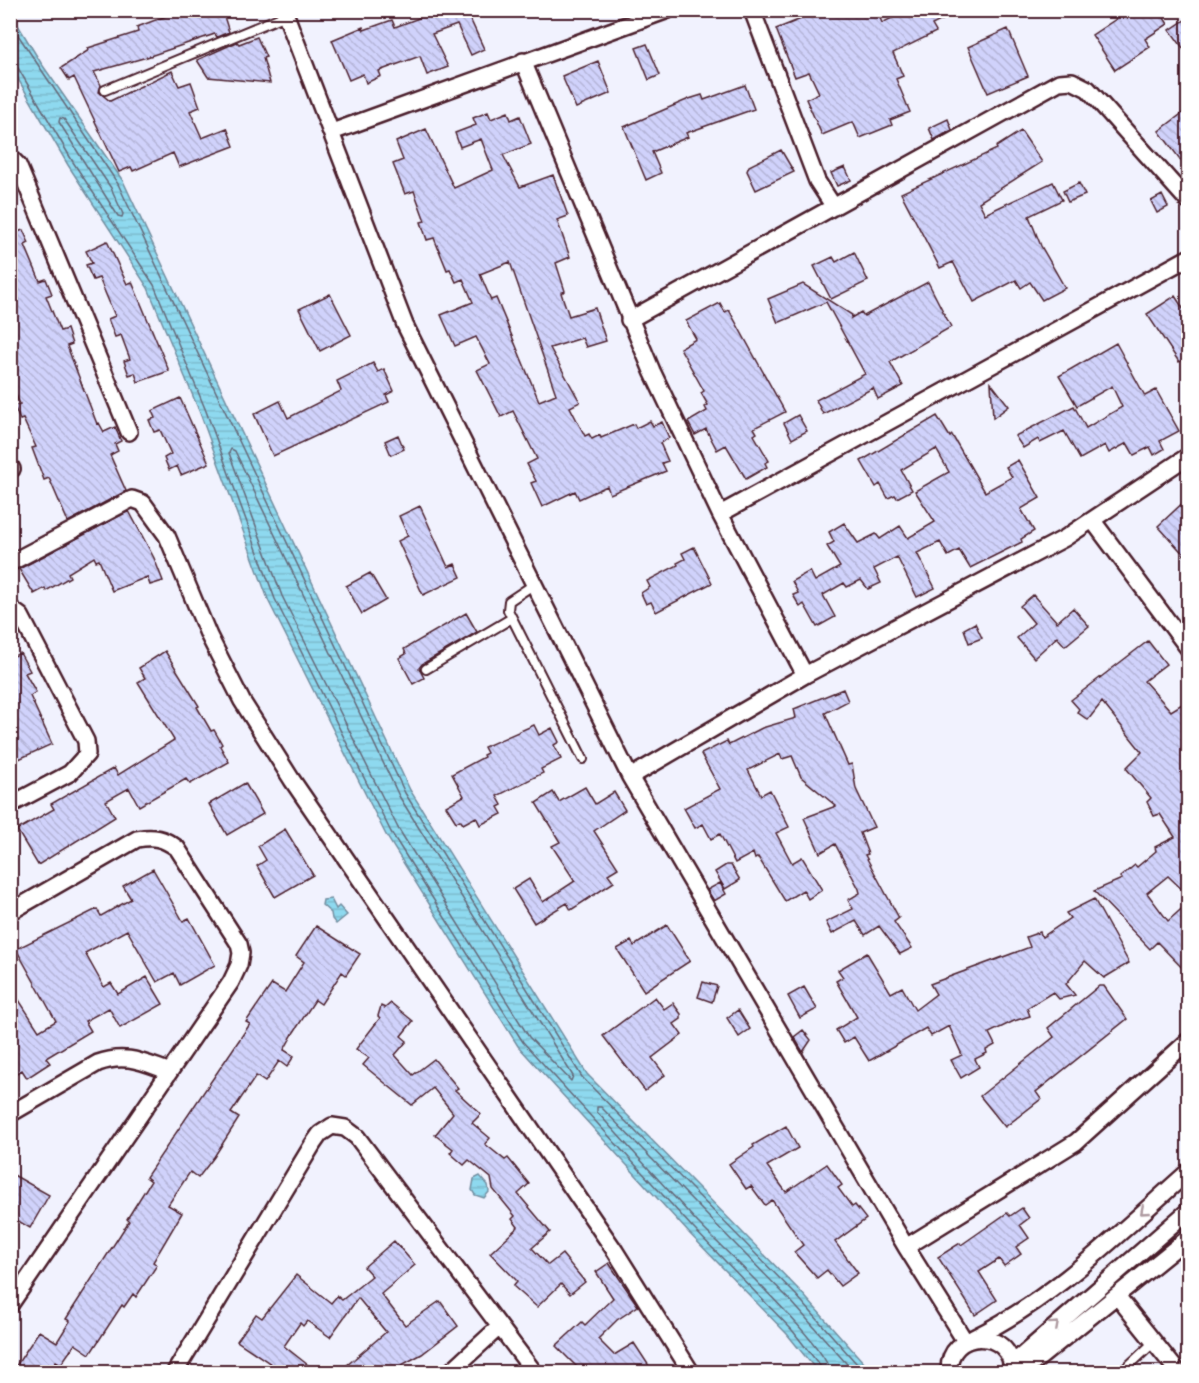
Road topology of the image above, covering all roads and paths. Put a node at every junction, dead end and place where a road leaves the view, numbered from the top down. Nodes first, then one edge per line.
1 (668, 10) edge
2 (752, 10) edge
3 (285, 13) edge
4 (523, 61) junction
5 (105, 90) dead end
6 (332, 132) junction
7 (10, 157) edge
8 (1188, 201) edge
9 (834, 207) junction
10 (1188, 258) edge
11 (629, 320) junction
12 (129, 432) dead end
13 (1188, 456) edge
14 (720, 514) junction
15 (1093, 521) junction
16 (10, 563) edge
17 (533, 585) junction
18 (10, 608) edge
19 (512, 618) junction
20 (1188, 648) edge
21 (426, 669) dead end
22 (805, 675) junction
23 (583, 759) dead end
24 (630, 777) junction
25 (10, 805) edge
26 (10, 912) edge
27 (1188, 1041) edge
28 (168, 1071) junction
29 (10, 1114) edge
30 (1188, 1172) edge
31 (1188, 1211) edge
32 (1188, 1238) edge
33 (906, 1247) junction
34 (1117, 1296) junction
35 (10, 1305) edge
36 (498, 1328) junction
37 (969, 1340) junction
38 (1153, 1343) junction
39 (1015, 1370) edge
40 (175, 1372) edge
41 (450, 1372) edge
42 (534, 1372) edge
43 (691, 1372) edge
44 (948, 1372) edge
45 (1122, 1372) edge
46 (1178, 1372) edge

1 - 4 street
2 - 9 street
3 - 5 lane
3 - 6 street
4 - 6 street
4 - 11 street
6 - 17 street
7 - 12 street
8 - 9 street
9 - 11 street
10 - 14 street
11 - 14 street
13 - 15 street
14 - 22 street
15 - 20 street
15 - 22 street
16 - 43 street
17 - 19 lane
17 - 24 street
18 - 25 street
19 - 21 lane
19 - 23 lane
22 - 24 street
24 - 33 street
26 - 28 street
27 - 33 street
28 - 29 street
28 - 35 street
30 -> 37 street
39 -> 31 street
32 - 34 street
33 - 37 street
34 - 38 street
34 - 39 street
36 - 40 street
36 - 41 street
36 - 42 street
37 - 39 street
37 - 44 street
38 - 45 lane
38 - 46 street

